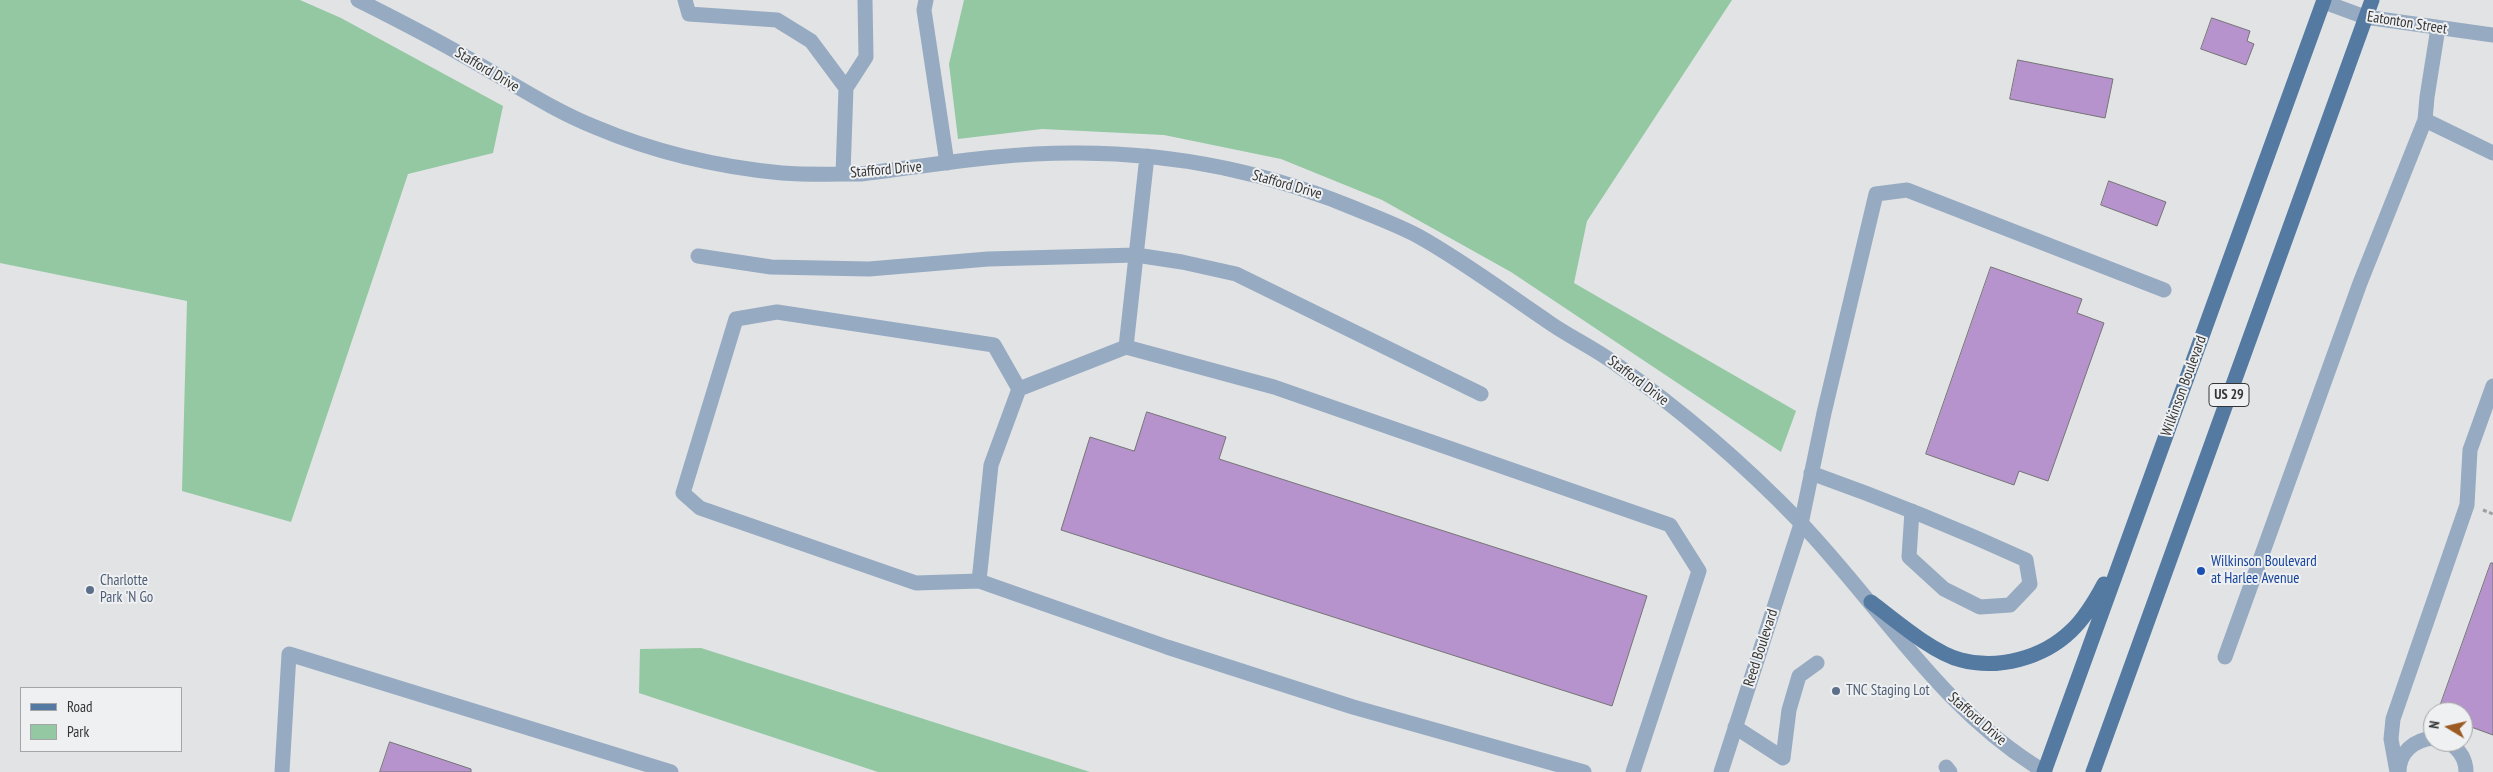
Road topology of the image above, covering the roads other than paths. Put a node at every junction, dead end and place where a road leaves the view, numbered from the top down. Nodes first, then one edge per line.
1 (358, 0) edge
2 (685, 0) edge
3 (865, 0) edge
4 (926, 0) edge
5 (2372, 0) edge
6 (2324, 1) edge
7 (2365, 17) junction
8 (2438, 28) junction
9 (2493, 35) edge
10 (846, 88) junction
11 (2425, 120) junction
12 (2493, 153) edge
13 (1147, 156) junction
14 (947, 164) junction
15 (842, 174) junction
16 (1136, 255) junction
17 (698, 256) dead end
18 (2164, 290) dead end
19 (1126, 347) junction
20 (2493, 386) edge
21 (1019, 389) junction
22 (1481, 394) dead end
23 (1811, 473) junction
24 (1912, 511) junction
25 (1802, 524) junction
26 (2129, 539) junction
27 (979, 581) junction
28 (1870, 602) junction
29 (2226, 657) dead end
30 (1817, 663) dead end
31 (1735, 727) junction
32 (2423, 739) edge
33 (2460, 752) edge
34 (282, 772) edge
35 (671, 772) edge
36 (1584, 772) edge
37 (1633, 772) edge
38 (1721, 772) edge
39 (2044, 772) edge
40 (2092, 772) edge
41 (2398, 772) edge
42 (2466, 772) edge

1 - 15 street, Stafford Drive
2 - 10 street
3 - 10 street
4 - 14 street
5 - 7 main road, US 29
6 - 7 street, Eatonton Street
6 - 26 main road, Wilkinson Boulevard
7 - 8 street, Eatonton Street
7 - 40 main road, US 29
8 - 9 street, Eatonton Street
8 - 11 street
10 - 15 street
11 - 12 street
11 - 29 street
13 - 14 street, Stafford Drive
13 - 16 street
13 - 25 street, Stafford Drive
14 - 15 street, Stafford Drive
16 - 17 street
16 - 19 street
16 - 22 street
18 - 23 street, Reed Boulevard
19 - 21 street
19 - 37 street
20 - 41 street
21 - 27 street
21 - 27 street
23 - 24 street
23 - 25 street, Reed Boulevard
24 - 24 street
25 - 28 street, Stafford Drive
25 - 31 street, Reed Boulevard
26 - 28 main road
26 - 39 main road, Wilkinson Boulevard
27 - 36 street
28 - 39 street, Stafford Drive
30 - 31 street
31 - 38 street, Reed Boulevard
32 - 41 street
33 - 42 street
34 - 35 street

